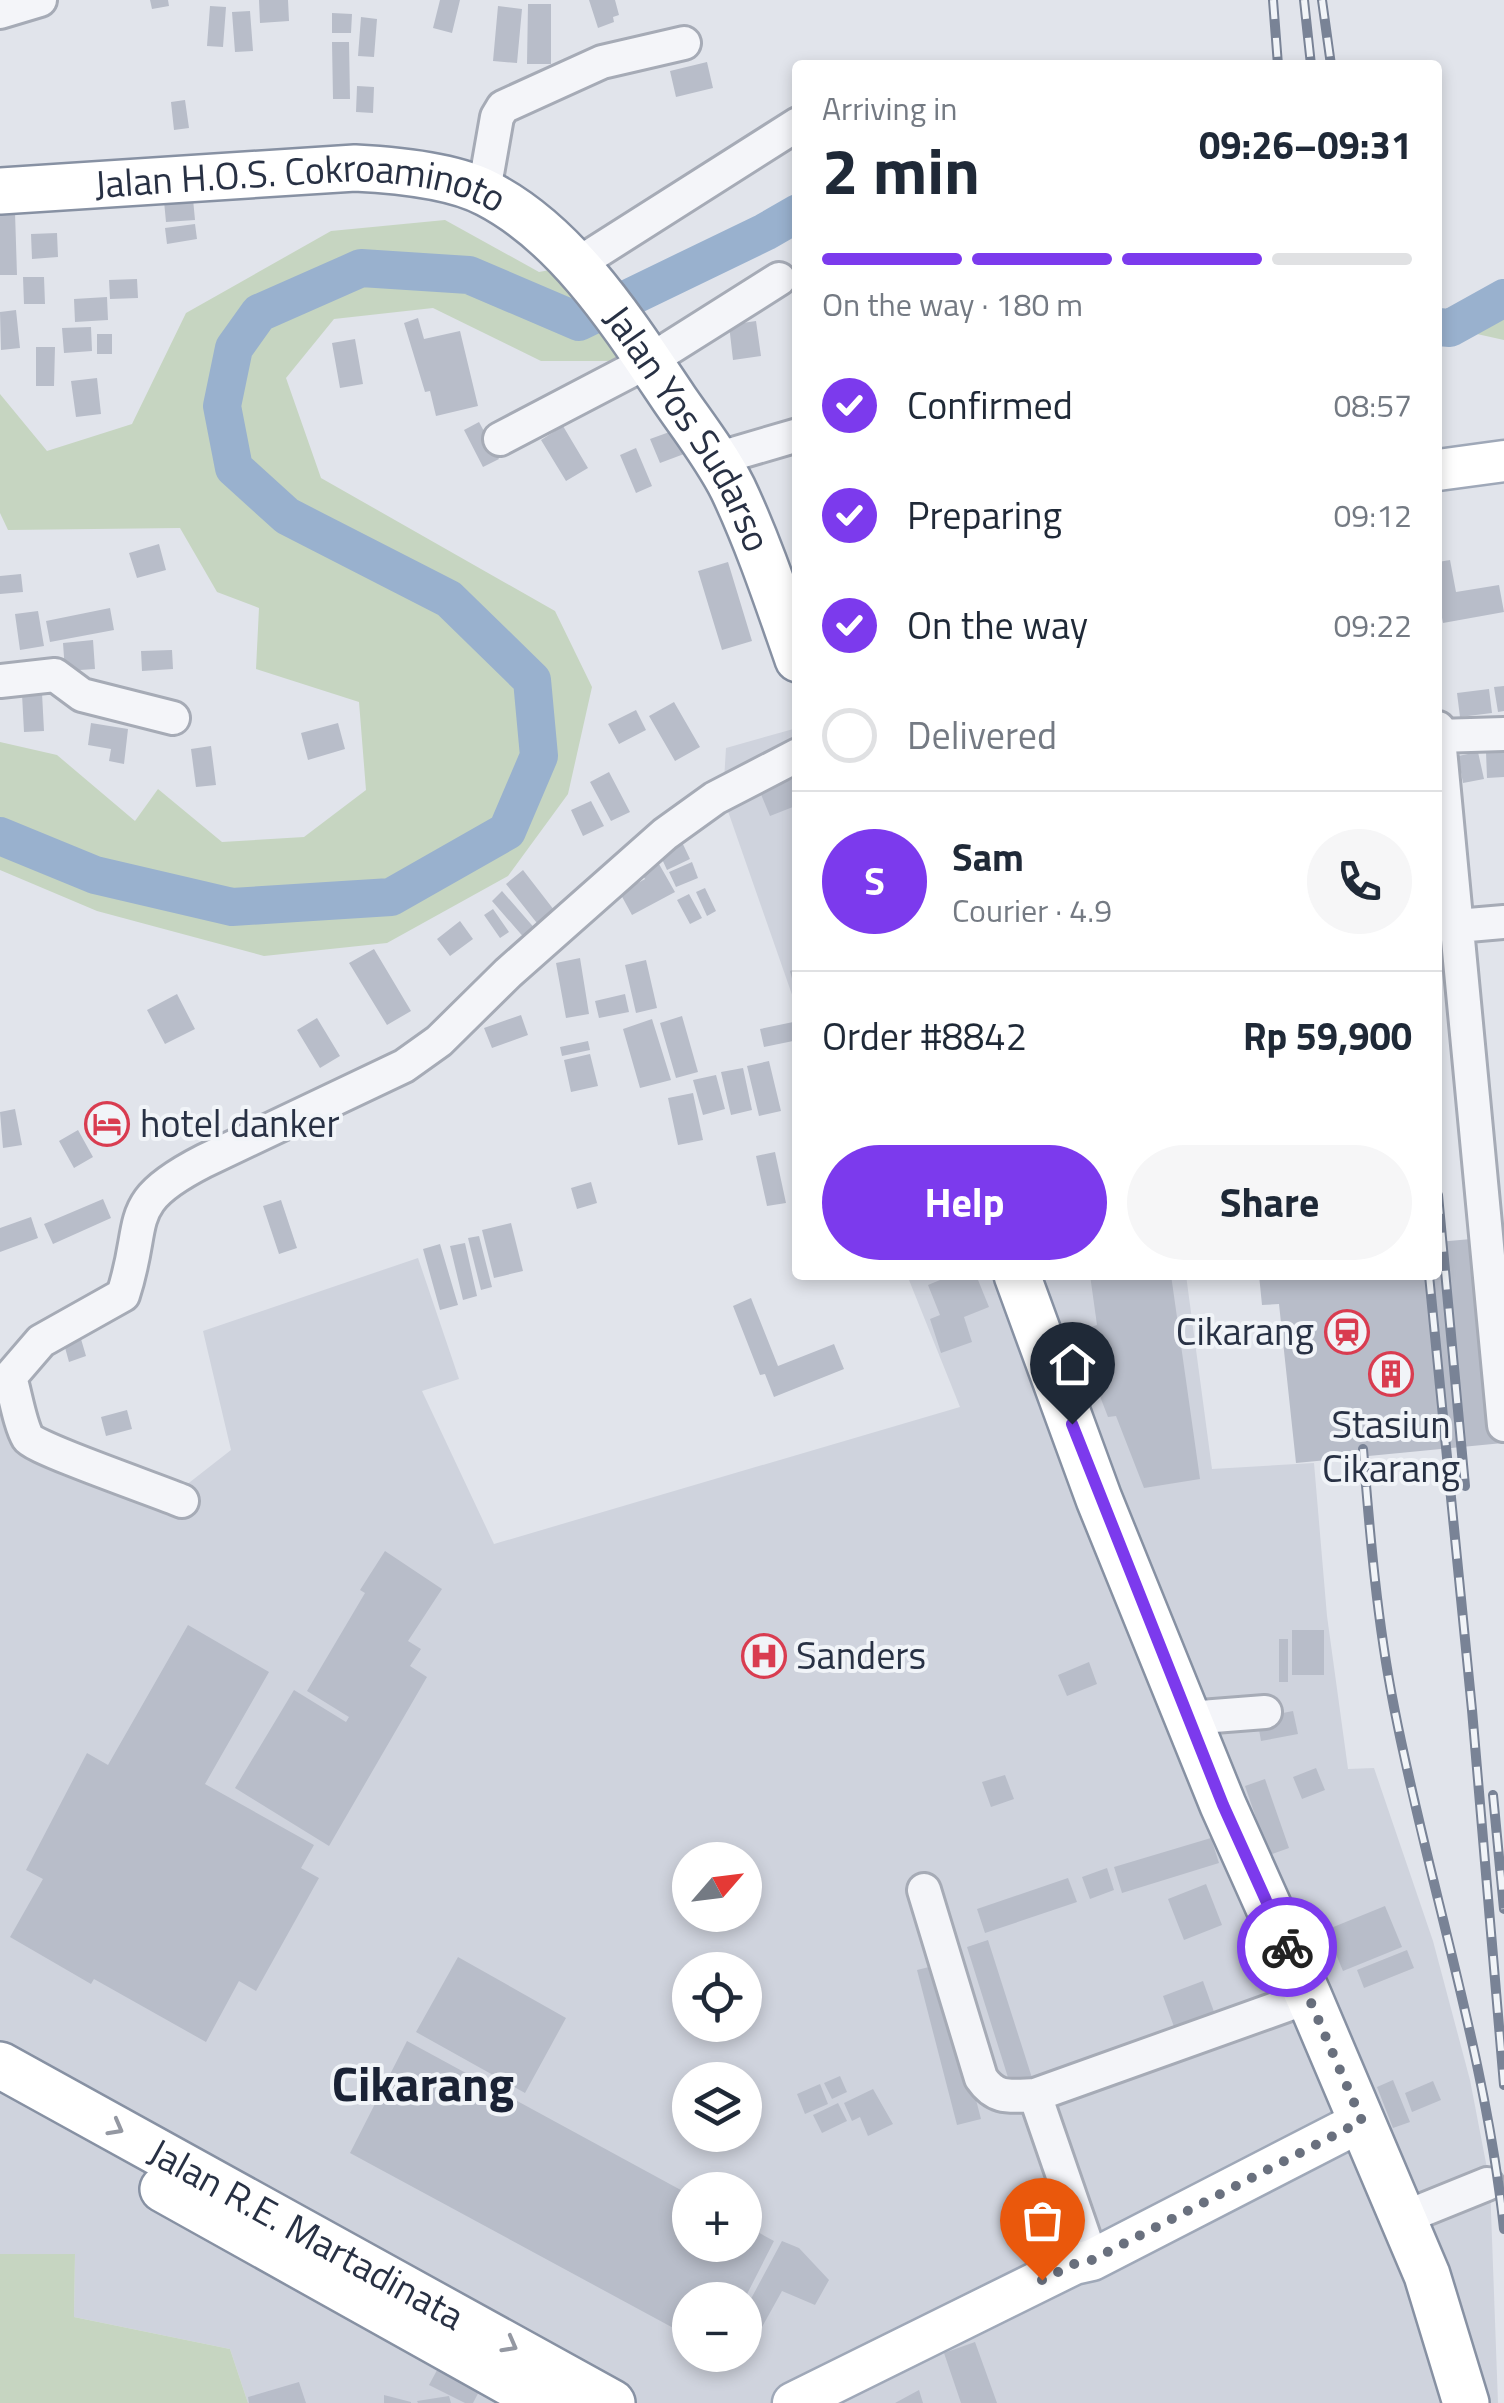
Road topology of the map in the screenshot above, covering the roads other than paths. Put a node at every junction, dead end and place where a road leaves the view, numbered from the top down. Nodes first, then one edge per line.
1 (40, 0) edge
2 (0, 12) edge
3 (684, 43) dead end
4 (792, 128) edge
5 (0, 191) edge
6 (484, 191) junction
7 (578, 267) junction
8 (780, 278) dead end
9 (647, 359) junction
10 (792, 436) edge
11 (500, 439) dead end
12 (716, 459) junction
13 (1504, 460) edge
14 (1442, 469) edge
15 (789, 604) edge
16 (0, 680) edge
17 (173, 718) dead end
18 (1504, 734) edge
19 (1442, 736) edge
20 (792, 758) edge
21 (1442, 776) edge
22 (1504, 922) edge
23 (1457, 926) junction
24 (1493, 1195) edge
25 (1019, 1280) edge
26 (5, 1379) edge
27 (1504, 1425) edge
28 (182, 1502) dead end
29 (1266, 1712) dead end
30 (1188, 1718) junction
31 (924, 1890) dead end
32 (1309, 1997) junction
33 (0, 2065) edge
34 (1034, 2095) junction
35 (0, 2098) edge
36 (1362, 2121) junction
37 (1487, 2184) dead end
38 (1403, 2218) junction
39 (1092, 2260) junction
40 (546, 2403) edge
41 (612, 2403) edge
42 (794, 2403) edge
43 (824, 2403) edge
44 (1466, 2403) edge

1 - 2 street
3 - 6 street
4 - 7 street
5 - 6 highway, Jalan H.O.S. Cokroaminoto
6 - 7 highway, Jalan H.O.S. Cokroaminoto
7 - 9 highway, Jalan Yos Sudarso
8 - 9 street
9 - 11 street
9 - 12 highway, Jalan Yos Sudarso
10 - 12 street
12 - 15 highway, Jalan Yos Sudarso
13 - 14 main road
16 - 17 street
18 - 19 street
20 - 26 street
21 - 23 street
22 - 23 street
23 - 24 street
24 - 27 street
25 - 30 highway
26 - 28 street
29 - 30 street
30 - 32 highway
31 - 34 street
32 - 34 street
32 - 36 highway
33 -> 41 highway, Jalan R.E. Martadinata
34 - 39 street
35 - 40 highway, Jalan R.E. Martadinata
36 - 38 highway
36 - 39 main road
37 - 38 street
38 - 44 highway
39 - 42 main road
39 - 43 main road

